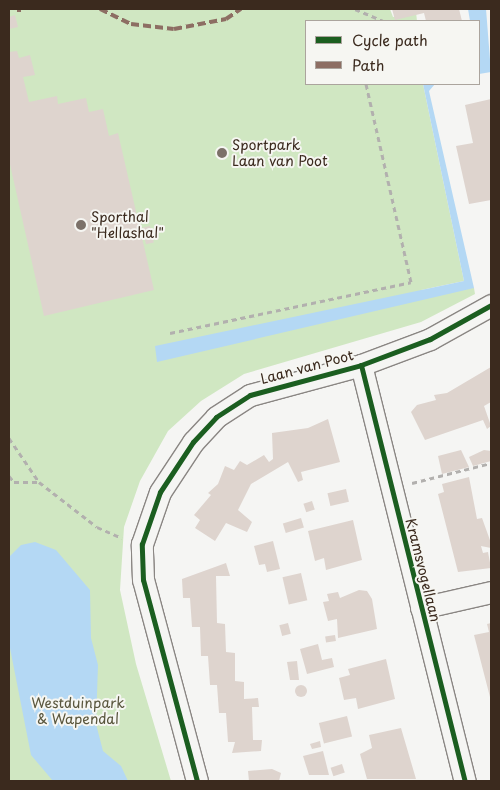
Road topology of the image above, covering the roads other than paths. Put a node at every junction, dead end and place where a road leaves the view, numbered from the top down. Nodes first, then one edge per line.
1 (491, 305) edge
2 (361, 365) junction
3 (491, 592) edge
4 (421, 608) junction
5 (197, 781) edge
6 (464, 781) edge

1 - 2 street, Laan van Poot
2 - 4 street, Kramsvogellaan
2 - 5 street, Laan van Poot
3 - 4 street
4 - 6 street, Kramsvogellaan

